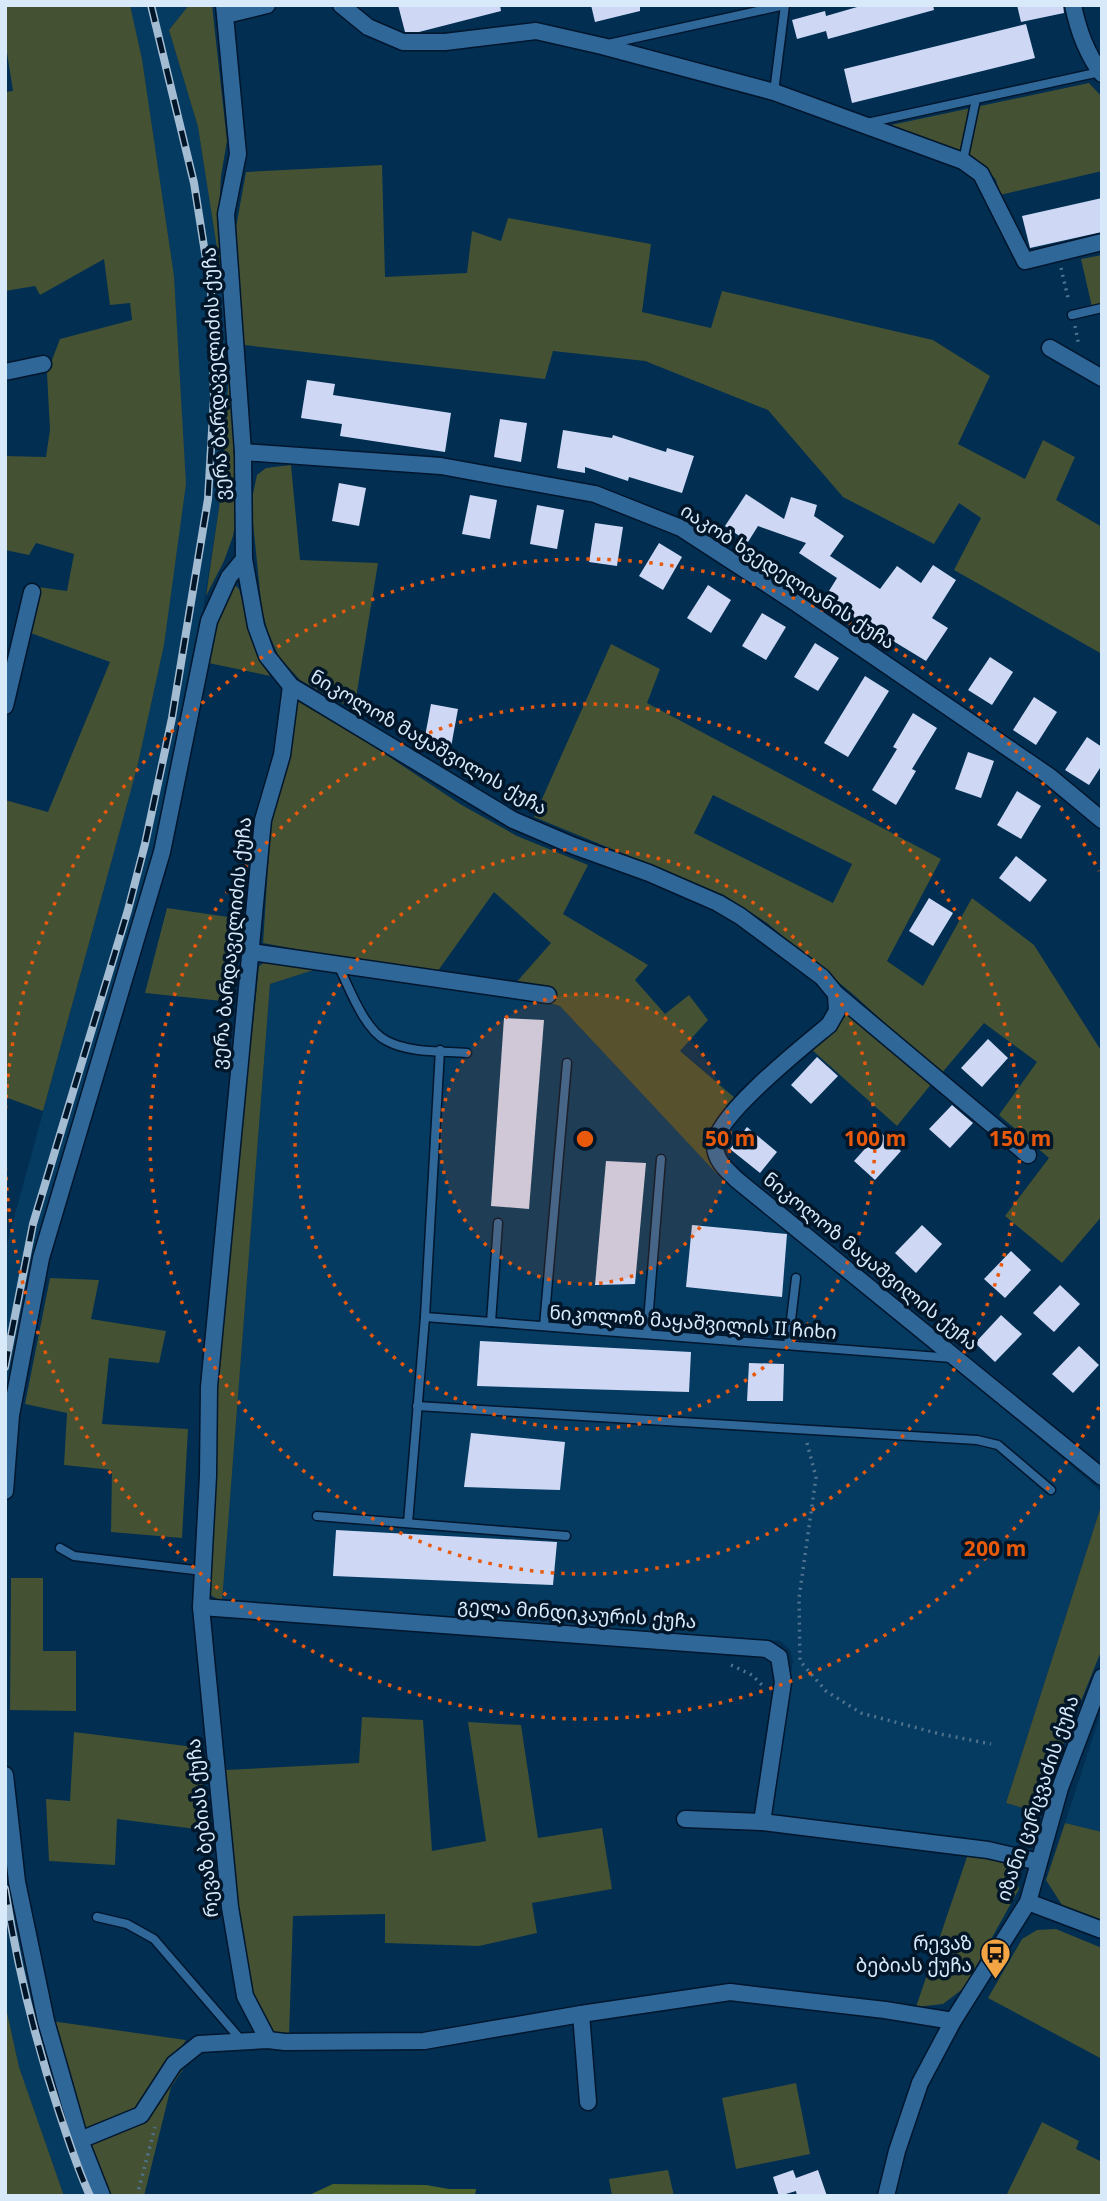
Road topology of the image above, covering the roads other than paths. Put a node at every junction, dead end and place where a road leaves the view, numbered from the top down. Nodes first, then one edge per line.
1 (267, 5) edge
2 (341, 5) edge
3 (785, 5) edge
4 (1073, 5) edge
5 (250, 7) edge
6 (225, 10) edge
7 (602, 46) junction
8 (1096, 53) edge
9 (1101, 73) edge
10 (774, 92) junction
11 (976, 99) junction
12 (864, 124) junction
13 (963, 161) junction
14 (1102, 242) edge
15 (1102, 308) edge
16 (1072, 314) dead end
17 (1049, 348) dead end
18 (43, 364) dead end
19 (5, 372) edge
20 (1102, 378) edge
21 (243, 452) junction
22 (244, 559) junction
23 (32, 592) dead end
24 (12, 644) edge
25 (291, 686) junction
26 (5, 706) edge
27 (1102, 820) edge
28 (251, 952) junction
29 (338, 965) junction
30 (836, 994) junction
31 (548, 995) dead end
32 (440, 1050) junction
33 (467, 1053) dead end
34 (566, 1063) dead end
35 (1028, 1155) dead end
36 (661, 1159) dead end
37 (498, 1223) dead end
38 (796, 1278) dead end
39 (425, 1317) junction
40 (491, 1322) junction
41 (544, 1326) junction
42 (646, 1334) junction
43 (788, 1345) junction
44 (958, 1358) junction
45 (417, 1406) junction
46 (1102, 1476) edge
47 (1051, 1490) dead end
48 (5, 1491) edge
49 (317, 1516) dead end
50 (408, 1523) junction
51 (566, 1536) dead end
52 (60, 1548) dead end
53 (203, 1571) junction
54 (201, 1606) junction
55 (1102, 1677) edge
56 (5, 1775) edge
57 (685, 1818) dead end
58 (762, 1822) junction
59 (1039, 1862) junction
60 (1028, 1902) junction
61 (97, 1917) dead end
62 (1102, 1930) edge
63 (581, 2014) junction
64 (953, 2021) junction
65 (268, 2040) junction
66 (242, 2041) junction
67 (588, 2102) dead end
68 (80, 2140) junction
69 (102, 2196) edge
70 (886, 2196) edge

1 - 5 street
2 - 7 street
3 - 7 lane
3 - 10 lane
4 - 8 street
5 - 6 street
6 - 21 street, ვერა ბარდაველიძის ქუჩა
7 - 10 street
8 - 9 street
9 - 11 lane
10 - 12 street
11 - 12 lane
11 - 13 lane
12 - 13 street
13 - 14 street
15 - 16 lane
17 - 20 street
18 - 19 street
21 - 22 street, ვერა ბარდაველიძის ქუჩა
21 - 27 street, იაკობ ხვედელიანის ქუჩა
22 - 25 street, ვერა ბარდაველიძის ქუჩა
22 - 48 street
23 - 24 street
24 - 26 street
25 - 28 street, ვერა ბარდაველიძის ქუჩა
25 - 30 street, ნიკოლოზ მაყაშვილის ქუჩა
28 - 29 street
28 - 53 street, ვერა ბარდაველიძის ქუჩა
29 - 31 street
29 - 32 lane
30 - 35 street
30 - 44 street, ნიკოლოზ მაყაშვილის ქუჩა
32 - 33 lane
32 - 39 lane
34 - 41 lane
36 - 42 lane
37 - 40 lane
38 - 43 lane
39 - 40 lane, ნიკოლოზ მაყაშვილის II ჩიხი
39 - 45 lane
40 - 41 lane, ნიკოლოზ მაყაშვილის II ჩიხი
41 - 42 lane, ნიკოლოზ მაყაშვილის II ჩიხი
42 - 43 lane, ნიკოლოზ მაყაშვილის II ჩიხი
43 - 44 lane, ნიკოლოზ მაყაშვილის II ჩიხი
44 - 46 street, ნიკოლოზ მაყაშვილის ქუჩა
45 - 47 lane
45 - 50 lane
49 - 50 lane
50 - 51 lane
52 - 53 lane
53 - 54 street, ვერა ბარდაველიძის ქუჩა
54 - 58 street, გელა მინდიკაურის ქუჩა
54 - 65 street, რევაზ ბებიას ქუჩა
55 - 59 street, იზანი ცერცვაძის ქუჩა
56 - 68 street
57 - 58 street
58 - 59 street
59 - 60 street, იზანი ცერცვაძის ქუჩა
60 - 62 street
60 - 64 street, იზანი ცერცვაძის ქუჩა
61 - 66 lane
63 - 64 street
63 - 65 street
63 - 67 street
64 - 70 street, იზანი ცერცვაძის ქუჩა
65 - 66 street
66 - 68 street
68 - 69 street

